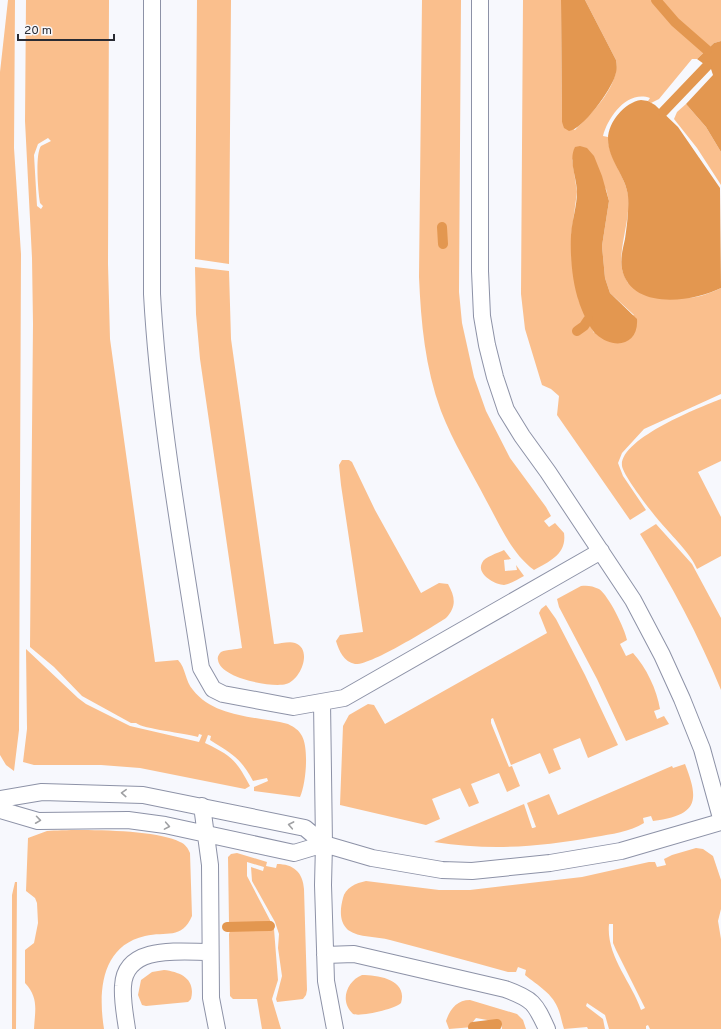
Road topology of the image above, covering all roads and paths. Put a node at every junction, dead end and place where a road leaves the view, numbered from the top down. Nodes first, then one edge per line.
1 (152, 0) edge
2 (480, 0) edge
3 (601, 551) junction
4 (322, 702) junction
5 (0, 799) edge
6 (202, 806) junction
7 (0, 810) edge
8 (721, 818) edge
9 (721, 822) edge
10 (207, 834) junction
11 (324, 844) junction
12 (210, 952) junction
13 (325, 955) junction
14 (127, 1029) edge
15 (217, 1029) edge
16 (335, 1029) edge
17 (547, 1029) edge

1 - 4 lane
2 - 3 lane
3 - 4 lane
3 - 8 lane
4 - 11 lane
6 -> 5 lane
6 - 10 lane
11 -> 6 lane
7 -> 10 lane
9 - 11 lane
10 - 11 lane
10 - 12 lane
11 - 13 lane
12 - 14 lane
12 - 15 lane
13 - 16 lane
13 - 17 lane

